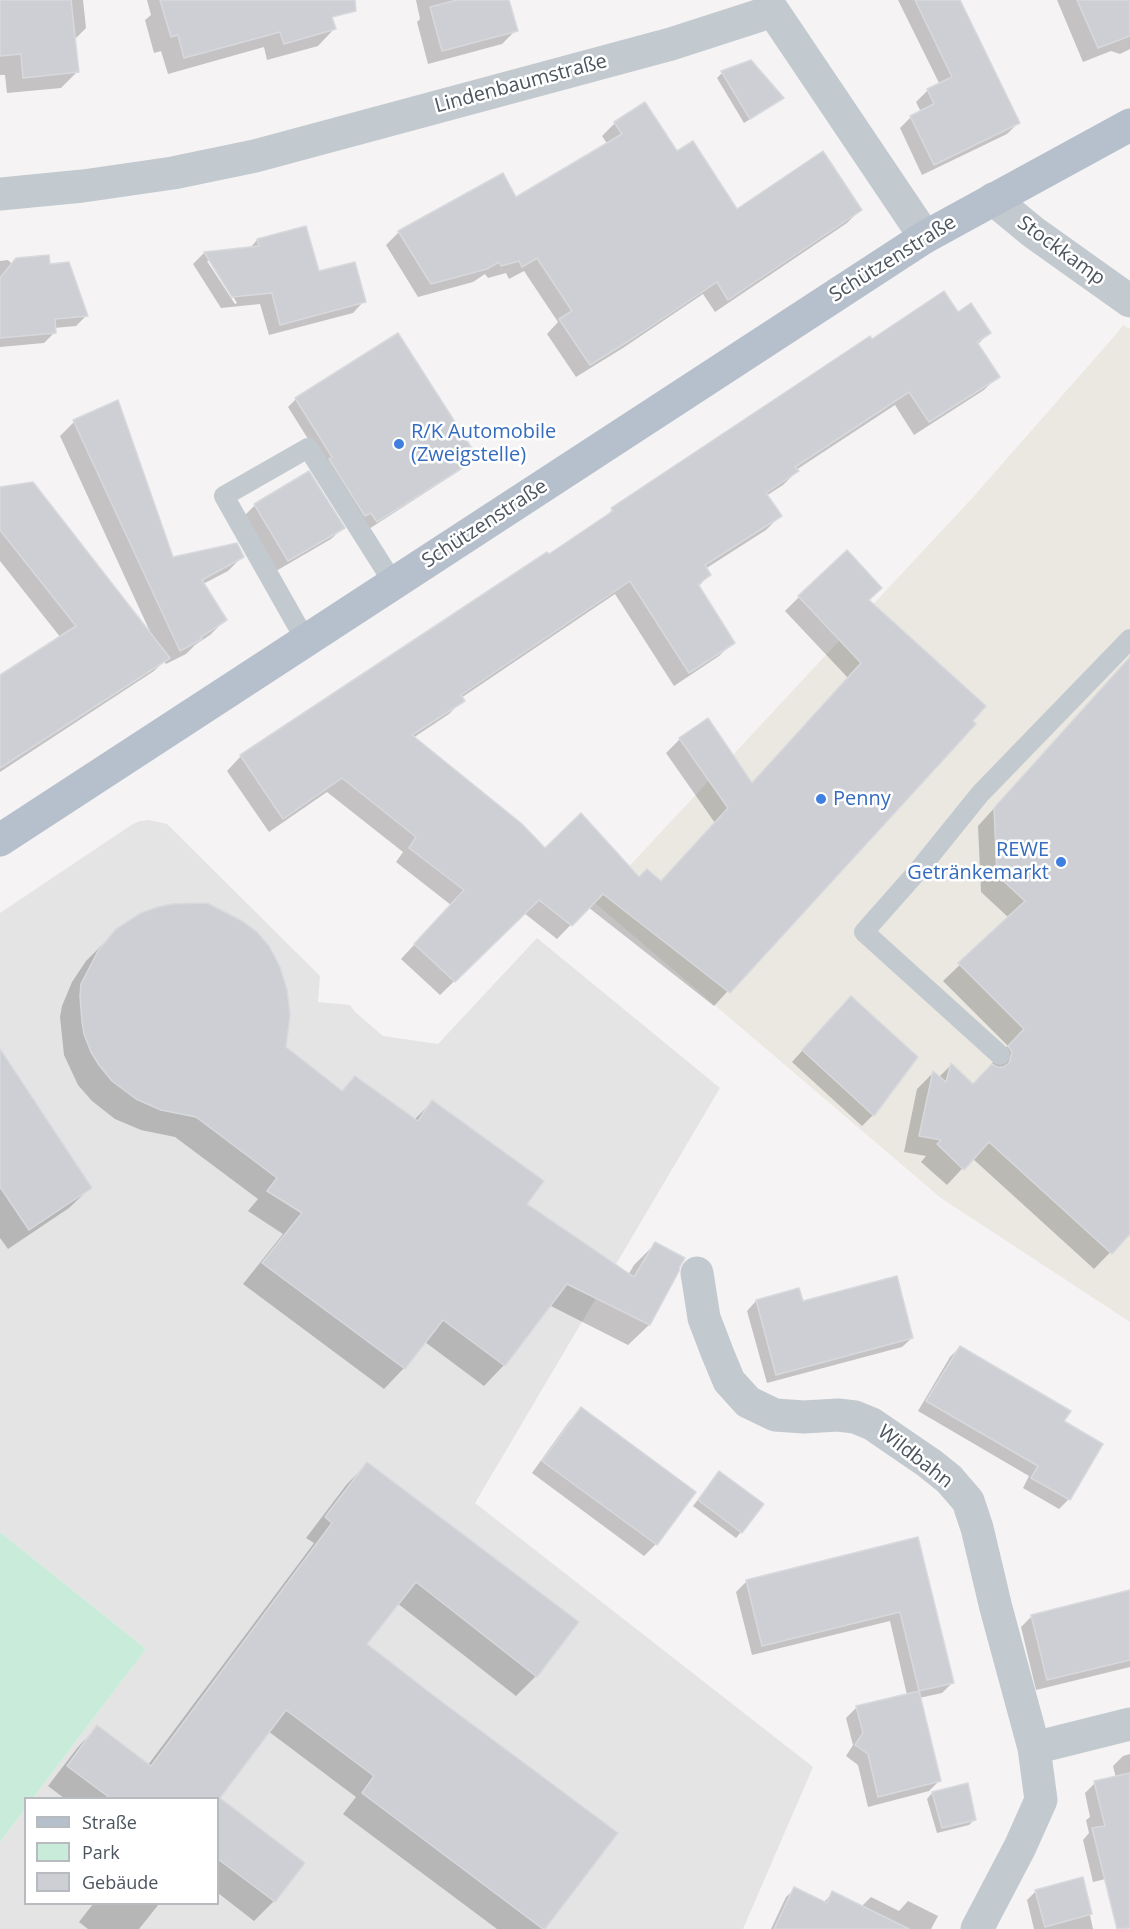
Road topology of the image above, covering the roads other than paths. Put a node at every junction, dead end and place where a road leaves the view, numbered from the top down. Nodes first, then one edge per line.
1 (777, 6) edge
2 (1130, 126) edge
3 (0, 194) edge
4 (993, 199) junction
5 (925, 237) junction
6 (1130, 301) edge
7 (394, 584) junction
8 (1130, 639) edge
9 (306, 641) junction
10 (0, 840) edge
11 (1000, 1055) dead end
12 (697, 1273) dead end
13 (1130, 1724) edge
14 (1034, 1749) junction
15 (977, 1929) edge

1 - 3 street, Lindenbaumstraße
1 - 5 street, Lindenbaumstraße
2 - 4 main road, Schützenstraße
4 - 5 main road, Schützenstraße
4 - 6 street, Stockkamp
5 - 7 main road, Schützenstraße
7 - 9 main road, Schützenstraße
7 - 9 lane
8 - 11 lane
9 - 10 main road, Schützenstraße
12 - 14 street, Wildbahn
13 - 14 street
14 - 15 street, Wildbahn

